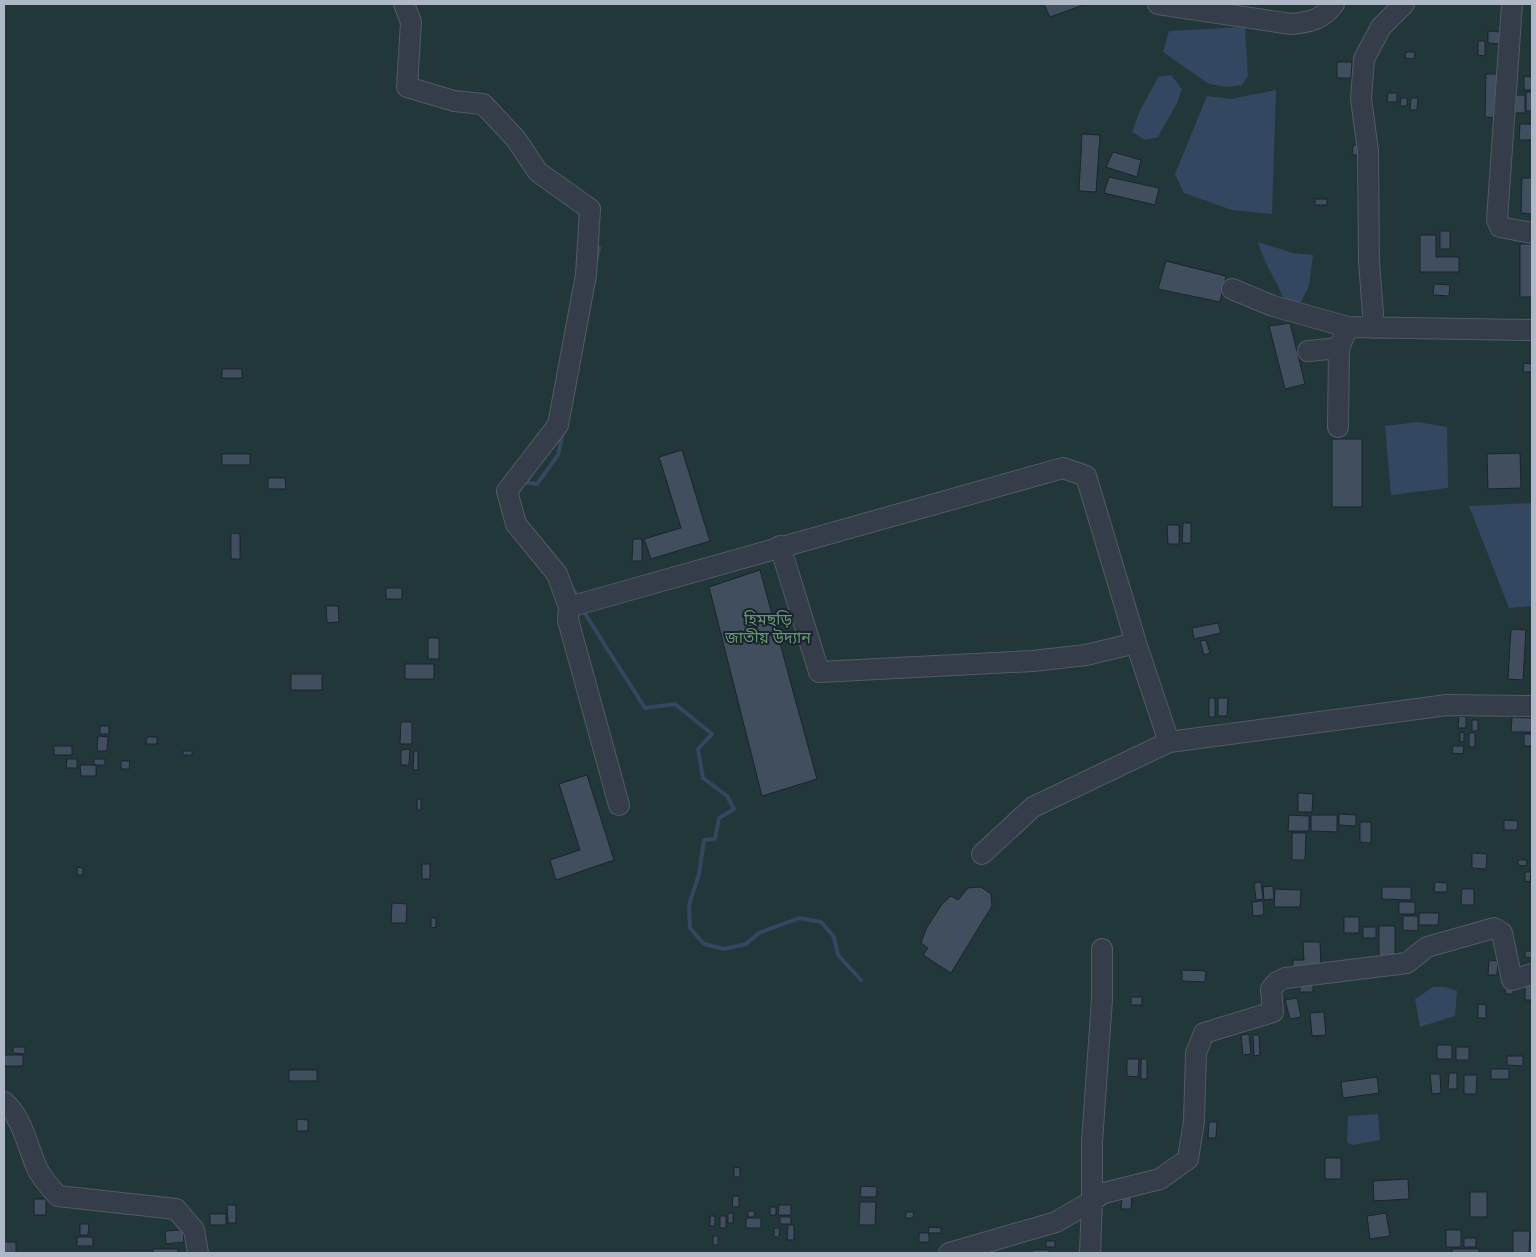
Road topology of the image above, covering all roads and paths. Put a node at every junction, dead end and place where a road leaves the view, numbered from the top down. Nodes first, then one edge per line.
1 (404, 4) edge
2 (1158, 4) edge
3 (1334, 4) edge
4 (1404, 4) edge
5 (1512, 4) edge
6 (1532, 234) edge
7 (1232, 289) dead end
8 (1348, 327) junction
9 (1374, 328) junction
10 (1532, 330) edge
11 (1339, 348) junction
12 (1308, 351) dead end
13 (1338, 427) dead end
14 (780, 546) junction
15 (569, 607) junction
16 (1136, 643) junction
17 (1532, 706) edge
18 (1170, 742) junction
19 (619, 806) dead end
20 (982, 854) dead end
21 (1102, 948) dead end
22 (1532, 974) edge
23 (4, 1102) edge
24 (1092, 1201) junction
25 (198, 1253) edge
26 (949, 1253) edge
27 (1090, 1253) edge

1 - 15 street
2 - 3 street
4 - 9 street
5 - 6 street
7 - 8 street
8 - 9 street
8 - 11 street
9 - 10 street
11 - 12 street
11 - 13 street
14 - 15 street
14 - 16 street
14 - 16 street
15 - 19 street
16 - 18 street
17 - 18 street
18 - 20 street
21 - 24 street
22 - 24 street
23 - 25 street
24 - 26 street
24 - 27 street

